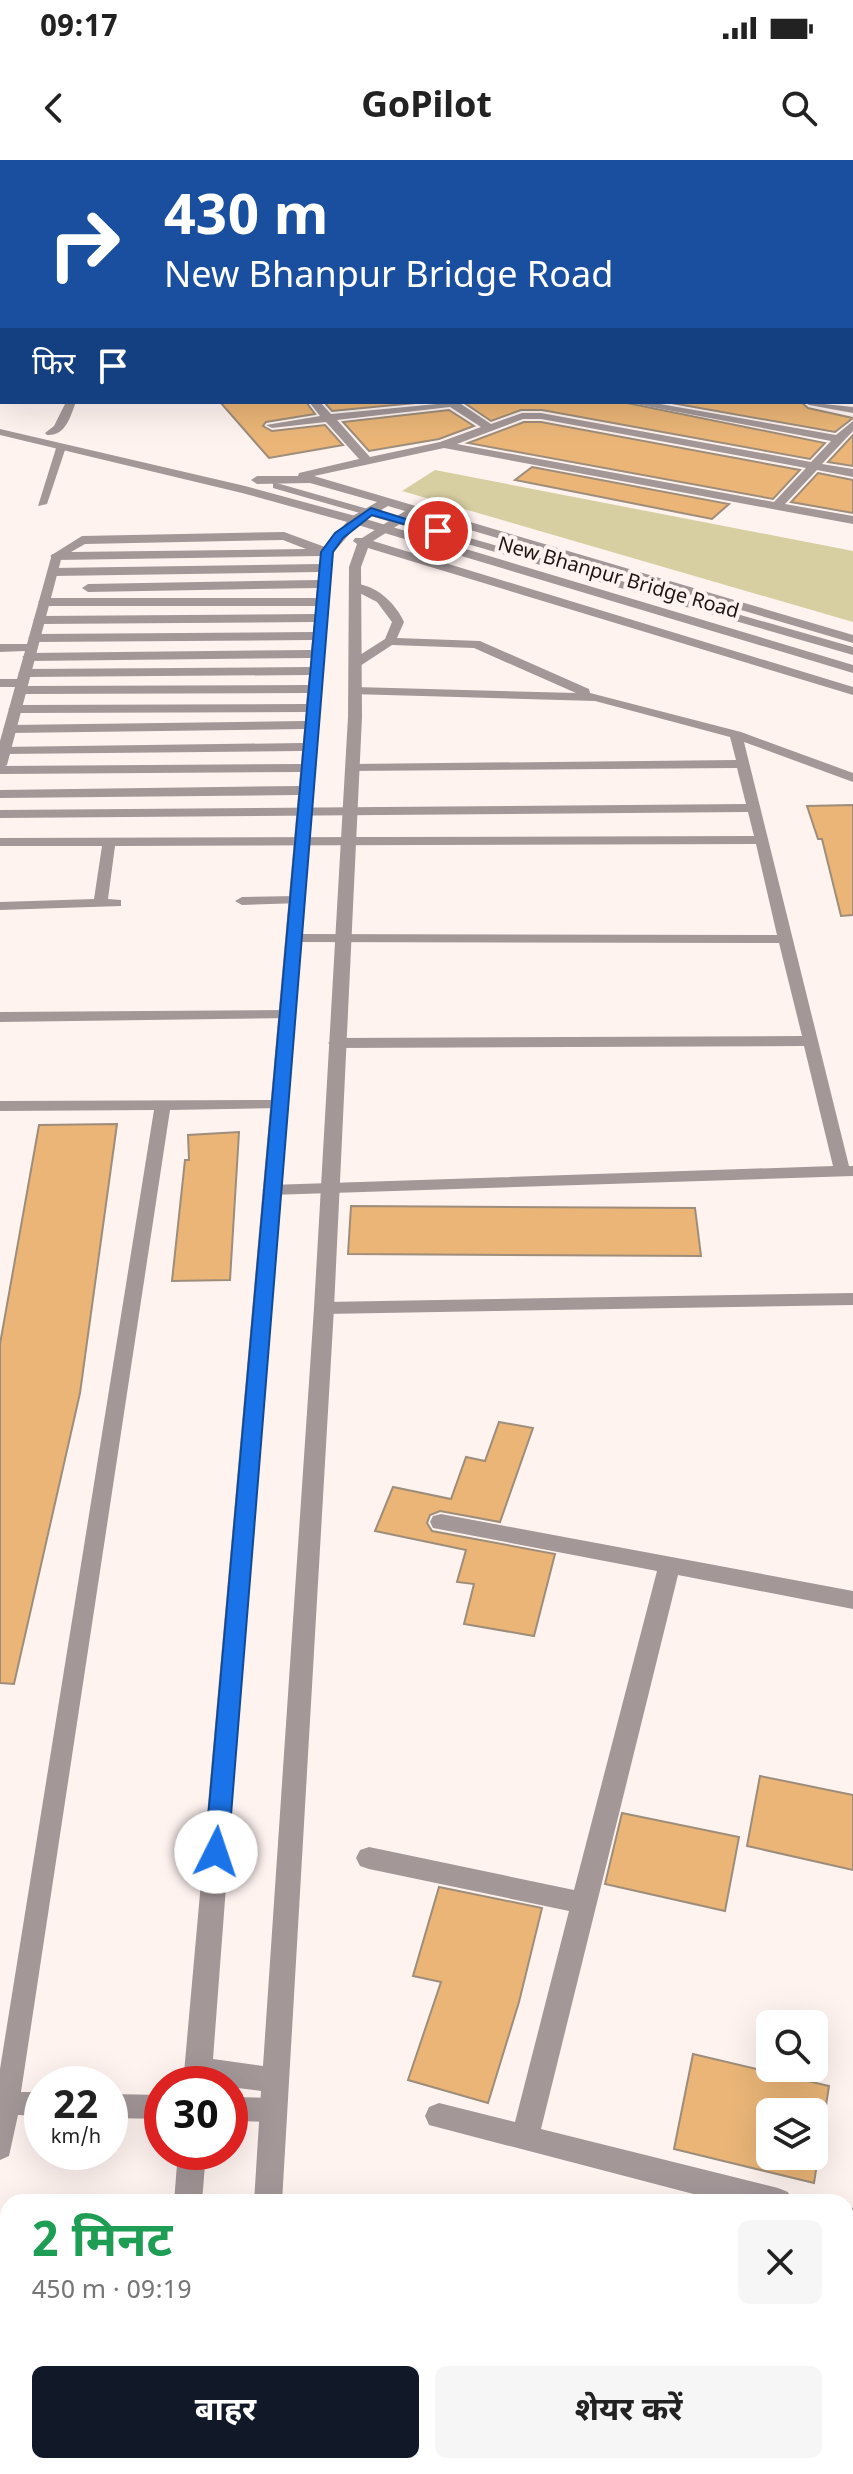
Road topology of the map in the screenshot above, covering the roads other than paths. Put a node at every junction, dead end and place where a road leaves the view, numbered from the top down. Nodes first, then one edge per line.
1 (70, 404) edge
2 (316, 404) edge
3 (438, 404) edge
4 (456, 404) edge
5 (641, 404) edge
6 (820, 404) edge
7 (853, 410) edge
8 (329, 418) junction
9 (0, 421) edge
10 (853, 424) edge
11 (272, 425) dead end
12 (488, 427) junction
13 (0, 432) edge
14 (51, 433) junction
15 (838, 439) junction
16 (443, 445) junction
17 (61, 447) junction
18 (367, 461) junction
19 (814, 467) junction
20 (853, 473) edge
21 (293, 478) junction
22 (257, 480) junction
23 (42, 504) dead end
24 (776, 507) junction
25 (371, 511) junction
26 (401, 520) junction
27 (853, 520) edge
28 (199, 537) junction
29 (364, 542) junction
30 (56, 556) junction
31 (194, 563) junction
32 (53, 572) junction
33 (354, 586) junction
34 (190, 587) junction
35 (46, 596) junction
36 (187, 602) junction
37 (184, 619) junction
38 (40, 620) junction
39 (321, 629) junction
40 (180, 637) junction
41 (853, 639) edge
42 (390, 641) junction
43 (32, 647) junction
44 (0, 648) edge
45 (853, 651) edge
46 (177, 655) junction
47 (356, 663) junction
48 (853, 669) edge
49 (174, 672) junction
50 (23, 682) junction
51 (0, 683) edge
52 (170, 689) junction
53 (355, 691) junction
54 (853, 691) edge
55 (595, 697) junction
56 (15, 709) junction
57 (167, 709) junction
58 (163, 727) junction
59 (10, 729) junction
60 (736, 735) junction
61 (311, 747) junction
62 (159, 748) junction
63 (1, 762) edge
64 (743, 764) junction
65 (309, 768) junction
66 (352, 768) junction
67 (155, 769) junction
68 (853, 778) edge
69 (307, 790) junction
70 (151, 792) junction
71 (0, 794) edge
72 (754, 808) junction
73 (305, 812) junction
74 (350, 812) junction
75 (0, 814) edge
76 (761, 840) junction
77 (348, 841) junction
78 (0, 842) edge
79 (109, 842) junction
80 (302, 842) junction
81 (297, 900) junction
82 (242, 901) dead end
83 (116, 903) dead end
84 (100, 904) junction
85 (0, 906) edge
86 (293, 938) junction
87 (342, 939) junction
88 (786, 939) junction
89 (286, 1015) junction
90 (0, 1017) edge
91 (810, 1041) junction
92 (336, 1043) junction
93 (163, 1105) junction
94 (278, 1105) junction
95 (1, 1111) edge
96 (847, 1171) edge
97 (329, 1188) junction
98 (270, 1190) junction
99 (853, 1299) edge
100 (324, 1308) junction
101 (441, 1522) dead end
102 (669, 1567) junction
103 (853, 1600) edge
104 (369, 1858) dead end
105 (582, 1903) junction
106 (199, 2066) edge
107 (248, 2079) edge
108 (274, 2080) junction
109 (3, 2103) edge
110 (24, 2104) edge
111 (248, 2109) edge
112 (272, 2110) junction
113 (439, 2116) dead end
114 (525, 2136) junction
115 (0, 2148) edge
116 (191, 2170) edge
117 (189, 2194) edge
118 (268, 2194) edge
119 (747, 2194) edge

1 - 14 street
2 - 8 street
3 - 8 street
4 - 12 street
5 - 15 street
6 - 7 street
8 - 11 street
8 - 18 street
9 - 14 street, New Bhanpur Bridge Road
10 - 15 street
12 - 16 street
12 - 19 street
13 - 17 street, New Bhanpur Bridge Road
14 - 22 street, New Bhanpur Bridge Road
15 - 19 street
16 - 18 street
16 - 24 street
17 - 23 lane
17 - 25 street, New Bhanpur Bridge Road
18 - 21 street
19 - 20 street
19 - 24 street
21 - 22 street
21 - 25 street
22 - 25 street, New Bhanpur Bridge Road
24 - 27 street
25 - 26 street
25 - 26 street, New Bhanpur Bridge Road
25 - 39 street
26 - 29 street
26 - 41 street
26 - 45 street, New Bhanpur Bridge Road
26 - 48 street, New Bhanpur Bridge Road
28 - 30 street
28 - 31 street
28 - 39 street
29 - 33 street
29 - 39 street
29 - 54 street
30 - 31 street
30 - 32 lane
31 - 32 street
31 - 34 street
31 - 39 street
32 - 35 lane
33 - 42 lane
33 - 47 street
34 - 35 street
34 - 36 street
34 - 39 street
35 - 36 street
35 - 38 lane
36 - 37 street
36 - 39 street
37 - 38 street
37 - 39 street
37 - 40 street
38 - 43 lane
39 - 40 street
39 - 46 street
39 - 49 street
39 - 52 street
39 - 57 street
39 - 58 street
39 - 61 street
40 - 43 street
40 - 46 street
42 - 47 lane
42 - 55 lane
43 - 44 lane
43 - 46 street
43 - 50 lane
46 - 49 street
47 - 53 street
49 - 50 street
49 - 52 street
50 - 51 lane
50 - 52 street
50 - 56 lane
52 - 57 street
53 - 55 lane
53 - 66 street
55 - 60 lane
56 - 57 street
56 - 59 lane
57 - 58 street
58 - 59 street
58 - 62 street
59 - 63 lane
60 - 64 lane
60 - 68 lane
61 - 62 street
61 - 65 street
62 - 63 street
62 - 67 street
63 - 67 street
64 - 66 lane
64 - 72 lane
65 - 67 street
65 - 69 street
66 - 74 street
67 - 70 street
69 - 70 street
69 - 73 street
70 - 71 street
72 - 74 lane
72 - 76 lane
73 - 74 lane
73 - 75 lane
73 - 80 street
74 - 77 street
76 - 77 lane
76 - 88 lane
77 - 80 lane
77 - 87 street
78 - 79 lane
79 - 80 lane
79 - 84 lane
80 - 81 street
81 - 82 lane
81 - 86 street
83 - 84 lane
84 - 85 lane
86 - 87 lane
86 - 89 street
87 - 88 lane
87 - 92 street
88 - 91 lane
89 - 90 lane
89 - 94 street
91 - 92 lane
91 - 96 lane
92 - 97 street
93 - 94 lane
93 - 95 lane
93 - 109 lane
94 - 98 street
96 - 97 lane
97 - 98 lane
97 - 100 street
98 - 106 street
99 - 100 lane
100 - 108 street
101 - 102 street
102 - 103 street
102 - 105 street
104 - 105 street
105 - 114 street
107 - 108 street
108 - 112 street
109 - 110 lane
109 - 115 lane
111 - 112 lane
112 - 118 street
113 - 114 street
114 - 119 street
116 - 117 street

